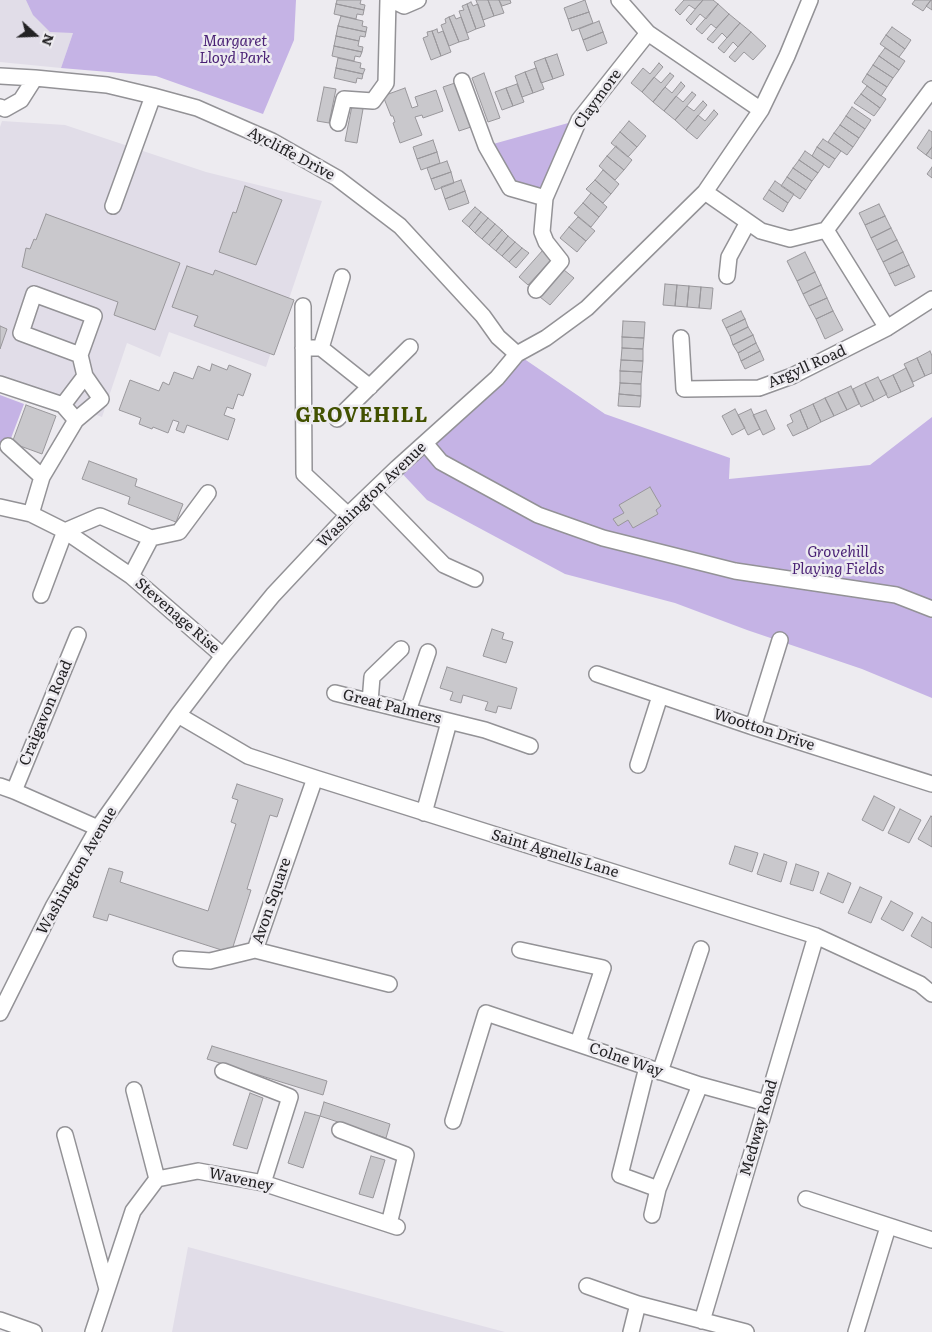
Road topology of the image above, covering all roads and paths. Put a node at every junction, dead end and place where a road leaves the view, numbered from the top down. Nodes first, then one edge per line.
1 (390, 0) edge
2 (418, 0) edge
3 (619, 0) edge
4 (810, 0) edge
5 (648, 33) junction
6 (0, 76) edge
7 (35, 78) junction
8 (462, 81) dead end
9 (931, 94) edge
10 (153, 96) junction
11 (0, 107) edge
12 (761, 110) junction
13 (338, 123) dead end
14 (705, 192) junction
15 (546, 198) junction
16 (113, 206) dead end
17 (748, 222) junction
18 (826, 230) junction
19 (342, 276) dead end
20 (727, 276) dead end
21 (536, 290) dead end
22 (932, 299) edge
23 (303, 306) dead end
24 (888, 328) junction
25 (681, 338) dead end
26 (410, 347) dead end
27 (303, 348) junction
28 (321, 348) junction
29 (517, 354) junction
30 (80, 355) junction
31 (85, 376) junction
32 (0, 384) edge
33 (370, 386) junction
34 (63, 405) junction
35 (337, 419) dead end
36 (76, 420) junction
37 (425, 443) junction
38 (8, 446) dead end
39 (42, 476) junction
40 (373, 492) junction
41 (208, 493) dead end
42 (0, 506) edge
43 (31, 514) junction
44 (348, 515) junction
45 (64, 532) junction
46 (151, 538) junction
47 (131, 576) junction
48 (475, 579) dead end
49 (41, 595) dead end
50 (932, 609) edge
51 (78, 635) dead end
52 (780, 640) dead end
53 (401, 649) dead end
54 (428, 652) dead end
55 (223, 656) junction
56 (597, 674) dead end
57 (335, 693) dead end
58 (660, 696) junction
59 (370, 702) junction
60 (408, 711) junction
61 (178, 715) junction
62 (449, 722) junction
63 (753, 727) junction
64 (530, 746) dead end
65 (638, 765) dead end
66 (314, 778) junction
67 (932, 784) edge
68 (7, 789) edge
69 (424, 813) junction
70 (98, 828) junction
71 (816, 936) junction
72 (701, 949) dead end
73 (255, 950) junction
74 (520, 950) dead end
75 (181, 959) dead end
76 (388, 984) dead end
77 (932, 994) edge
78 (0, 1013) edge
79 (578, 1043) junction
80 (653, 1070) junction
81 (223, 1071) dead end
82 (700, 1085) junction
83 (134, 1090) dead end
84 (766, 1103) junction
85 (453, 1121) dead end
86 (340, 1130) dead end
87 (65, 1135) dead end
88 (157, 1179) junction
89 (263, 1183) junction
90 (658, 1189) junction
91 (806, 1199) dead end
92 (652, 1215) dead end
93 (888, 1227) junction
94 (932, 1240) edge
95 (587, 1286) dead end
96 (107, 1289) junction
97 (638, 1304) junction
98 (0, 1320) edge
99 (702, 1321) junction
100 (34, 1332) edge
101 (92, 1332) edge
102 (630, 1332) edge
103 (746, 1332) edge
104 (856, 1332) edge

1 - 2 street
1 - 13 street
3 - 5 street
4 - 12 street, Washington Avenue
5 - 12 street
5 - 15 street, Claymore
6 - 7 street, Aycliffe Drive
7 - 10 street, Aycliffe Drive
7 - 11 street
8 - 15 street
9 - 18 street
10 - 16 street
10 - 29 street, Aycliffe Drive
12 - 14 street, Washington Avenue
14 - 17 street
14 - 29 street, Washington Avenue
15 - 21 street, Claymore
17 - 18 street
17 - 20 street
18 - 24 street
19 - 28 street
22 - 24 street, Argyll Road
23 - 27 street
24 - 25 street, Argyll Road
26 - 33 street
27 - 28 street
27 - 44 street
28 - 33 street
29 - 37 street, Washington Avenue
30 - 30 street
30 - 31 street
31 - 34 street
31 - 36 street
32 - 34 street
33 - 35 street
34 - 36 street
36 - 39 street
37 - 40 street, Washington Avenue
37 - 50 street
38 - 39 street
39 - 43 street
40 - 44 street, Washington Avenue
40 - 48 street
41 - 46 street
42 - 43 street, Stevenage Rise
43 - 45 street, Stevenage Rise
44 - 55 street, Washington Avenue
45 - 46 street
45 - 47 street, Stevenage Rise
45 - 49 street
46 - 47 street, Stevenage Rise
47 - 55 street, Stevenage Rise
51 - 68 street, Craigavon Road
52 - 63 street
53 - 59 street
54 - 60 street
55 - 61 street, Washington Avenue
56 - 58 street, Wootton Drive
57 - 59 street, Great Palmers
58 - 63 street, Wootton Drive
58 - 65 street
59 - 60 street, Great Palmers
60 - 62 street, Great Palmers
61 - 66 street, Saint Agnells Lane
61 - 70 street, Washington Avenue
62 - 64 street, Great Palmers
62 - 69 street, Great Palmers
63 - 67 street, Wootton Drive
66 - 69 street, Saint Agnells Lane
66 - 73 street, Avon Square
68 - 70 street, Craigavon Road
69 - 71 street, Saint Agnells Lane
70 - 78 street, Washington Avenue
71 - 77 street, Saint Agnells Lane
71 - 84 street, Medway Road
72 - 80 street
73 - 75 street
73 - 76 street, Avon Square
74 - 79 street
79 - 80 street, Colne Way
79 - 85 street, Colne Way
80 - 82 street, Colne Way
80 - 90 street
81 - 89 street
82 - 84 street, Colne Way
82 - 90 street
83 - 88 street
84 - 99 street, Medway Road
86 - 89 street, Waveney
87 - 96 street
88 - 89 street, Waveney
88 - 96 street
90 - 92 street
91 - 93 street
93 - 94 street
93 - 104 street
95 - 97 street
96 - 101 street
97 - 99 street
97 - 102 street
98 - 100 street
99 - 103 street

